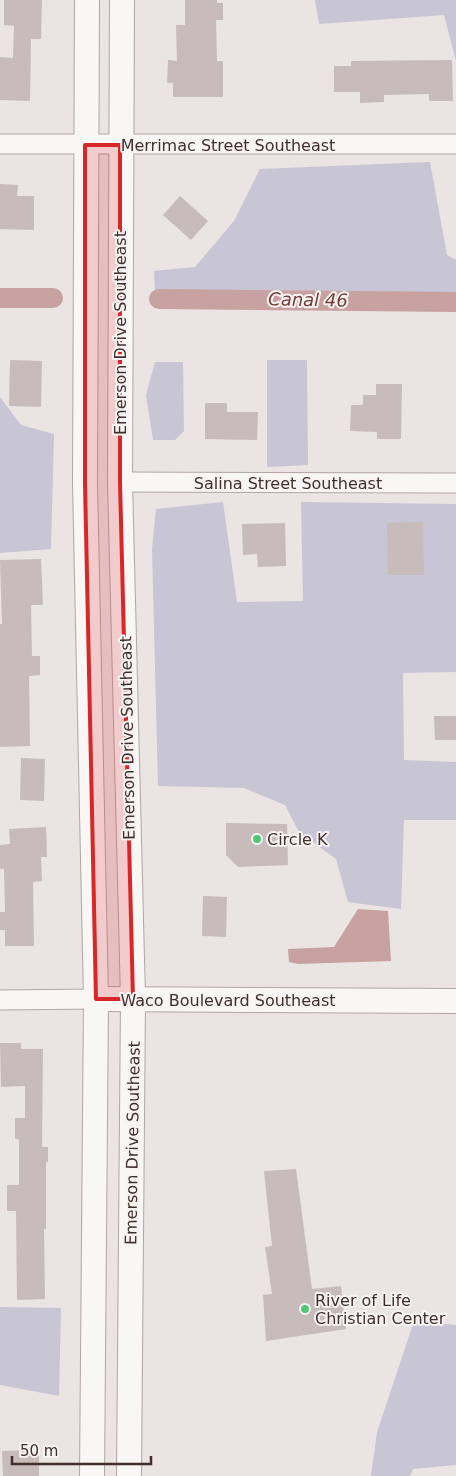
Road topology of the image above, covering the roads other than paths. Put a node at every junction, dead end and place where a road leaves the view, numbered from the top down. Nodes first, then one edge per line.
1 (87, 0) edge
2 (122, 0) edge
3 (0, 144) edge
4 (456, 144) edge
5 (85, 145) junction
6 (120, 145) junction
7 (120, 482) junction
8 (456, 483) edge
9 (96, 999) junction
10 (133, 999) junction
11 (0, 1000) edge
12 (456, 1001) edge
13 (92, 1476) edge
14 (129, 1476) edge

1 - 5 street
2 - 6 street, Emerson Drive Southeast
3 - 5 street, Merrimac Street Southeast
4 - 6 street, Merrimac Street Southeast
5 - 6 street, Merrimac Street Southeast
5 - 9 street
6 - 7 street, Emerson Drive Southeast
7 - 8 street, Salina Street Southeast
7 - 10 street, Emerson Drive Southeast
9 - 10 street, Waco Boulevard Southeast
9 - 11 street, Waco Boulevard Southeast
9 - 13 street
10 - 12 street, Waco Boulevard Southeast
10 - 14 street, Emerson Drive Southeast

